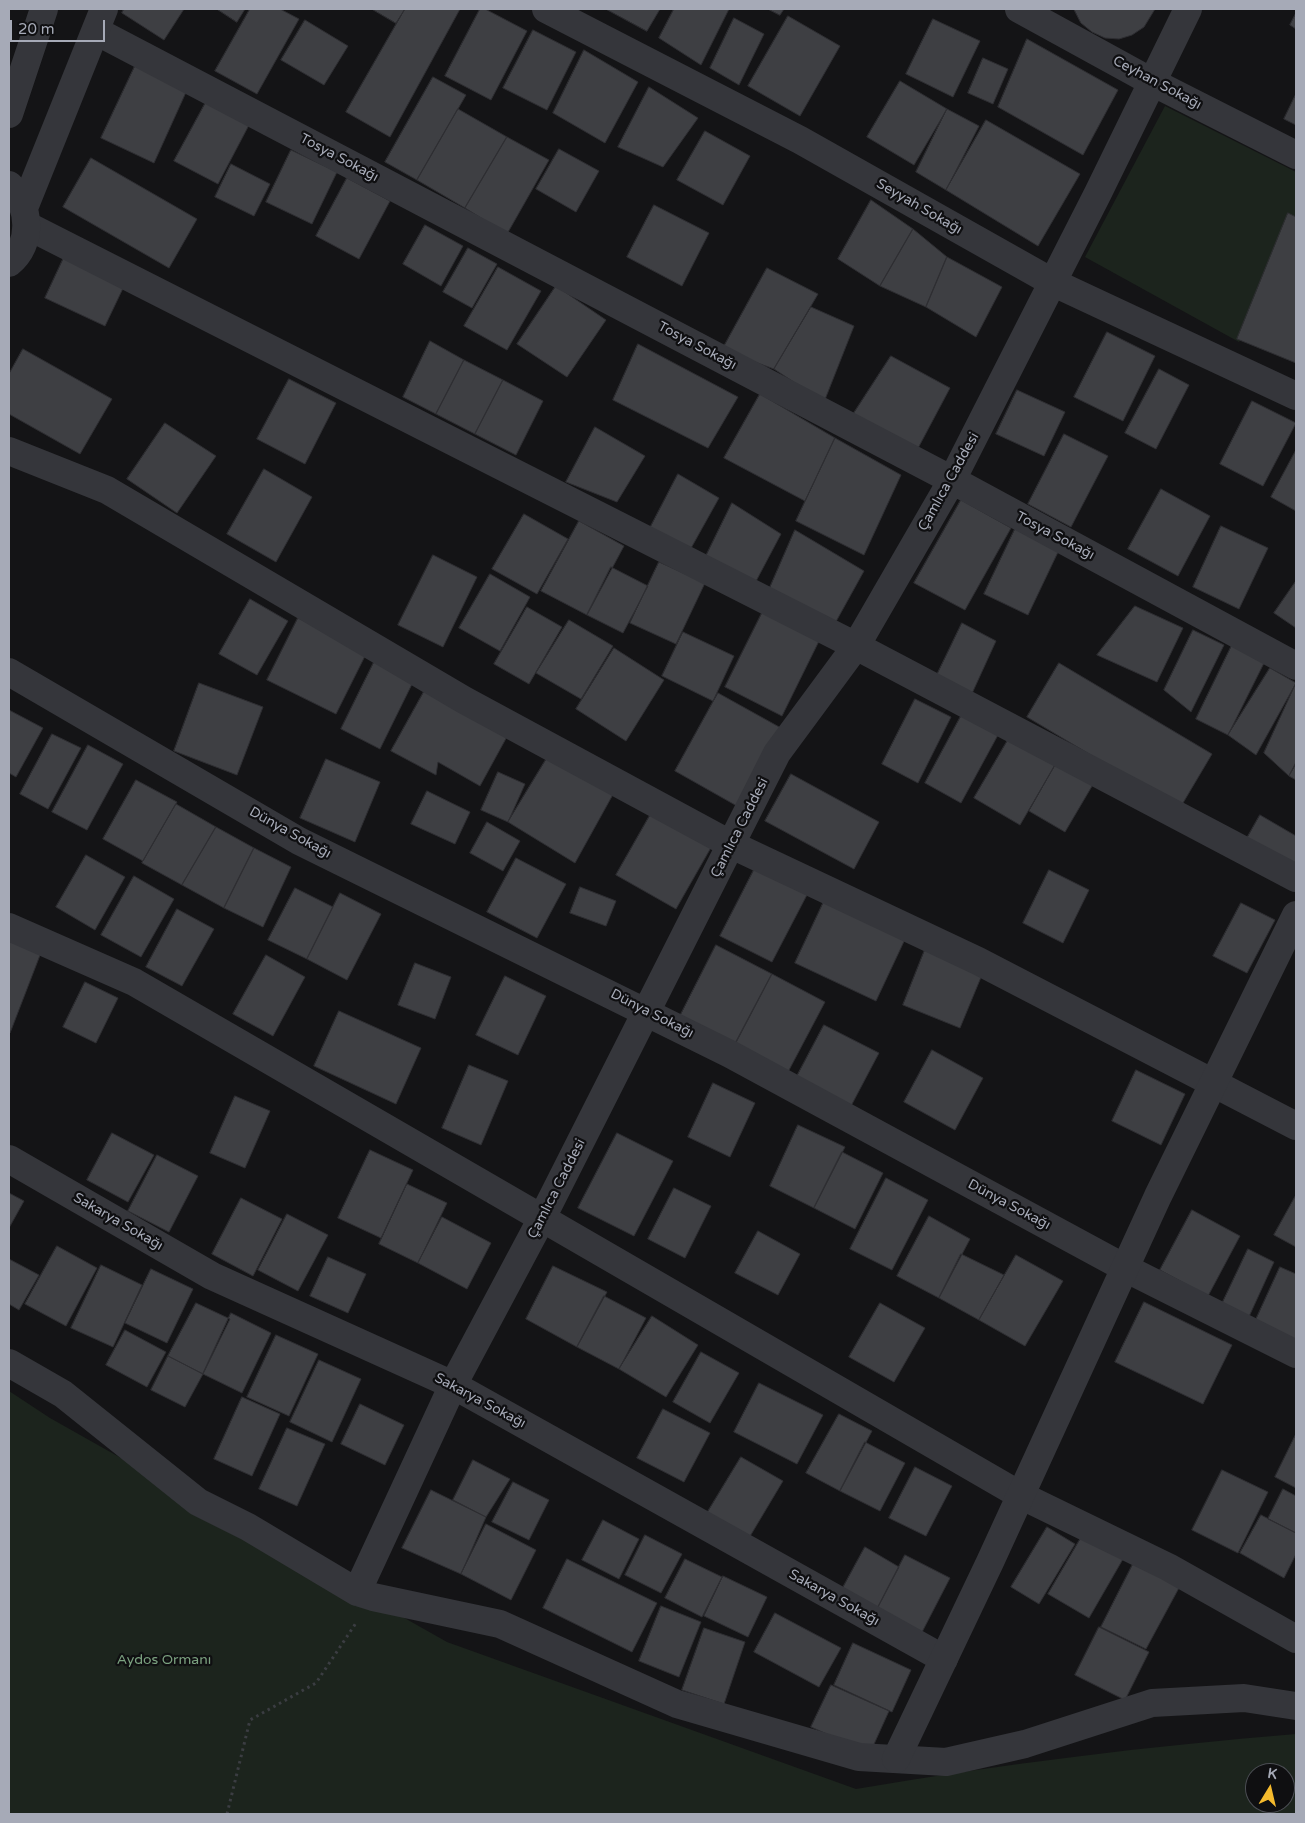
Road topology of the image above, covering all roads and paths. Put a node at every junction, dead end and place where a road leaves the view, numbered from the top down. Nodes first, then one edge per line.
1 (44, 9) edge
2 (546, 9) edge
3 (1019, 9) edge
4 (1188, 9) edge
5 (100, 20) edge
6 (1152, 82) junction
7 (9, 114) edge
8 (1296, 155) edge
9 (9, 186) edge
10 (26, 217) junction
11 (9, 264) edge
12 (1052, 282) junction
13 (1296, 396) edge
14 (9, 451) edge
15 (952, 480) junction
16 (856, 646) junction
17 (1296, 666) edge
18 (9, 672) edge
19 (732, 845) junction
20 (1296, 878) edge
21 (1296, 915) edge
22 (9, 927) edge
23 (646, 1011) junction
24 (1214, 1082) junction
25 (1296, 1126) edge
26 (9, 1159) edge
27 (542, 1218) junction
28 (1125, 1268) junction
29 (1296, 1354) edge
30 (9, 1362) edge
31 (453, 1385) junction
32 (1020, 1496) junction
33 (365, 1594) junction
34 (1296, 1639) edge
35 (944, 1659) junction
36 (1296, 1706) edge
37 (896, 1759) junction
38 (226, 1814) edge

1 - 7 street
2 - 12 street, Seyyah Sokağı
3 - 6 street, Ceyhan Sokağı
4 - 6 street, Çamlıca Caddesi
5 - 10 street
5 - 15 street, Tosya Sokağı
6 - 8 street, Ceyhan Sokağı
6 - 12 street, Çamlıca Caddesi
9 - 10 street
10 - 11 street
10 - 16 street
12 - 13 street, Seyyah Sokağı
12 - 15 street, Çamlıca Caddesi
14 - 19 street
15 - 16 street, Çamlıca Caddesi
15 - 17 street, Tosya Sokağı
16 - 19 street, Çamlıca Caddesi
16 - 20 street
18 - 23 street, Dünya Sokağı
19 - 23 street, Çamlıca Caddesi
19 - 24 street
21 - 24 street
22 - 27 street
23 - 27 street, Çamlıca Caddesi
23 - 28 street, Dünya Sokağı
24 - 25 street
24 - 28 street
26 - 31 street, Sakarya Sokağı
27 - 31 street, Çamlıca Caddesi
27 - 32 street
28 - 29 street, Dünya Sokağı
28 - 32 street
30 - 33 street
31 - 33 street, Çamlıca Caddesi
31 - 35 street, Sakarya Sokağı
32 - 34 street
32 - 35 street
33 - 37 street
33 - 38 path
35 - 37 street
36 - 37 street

